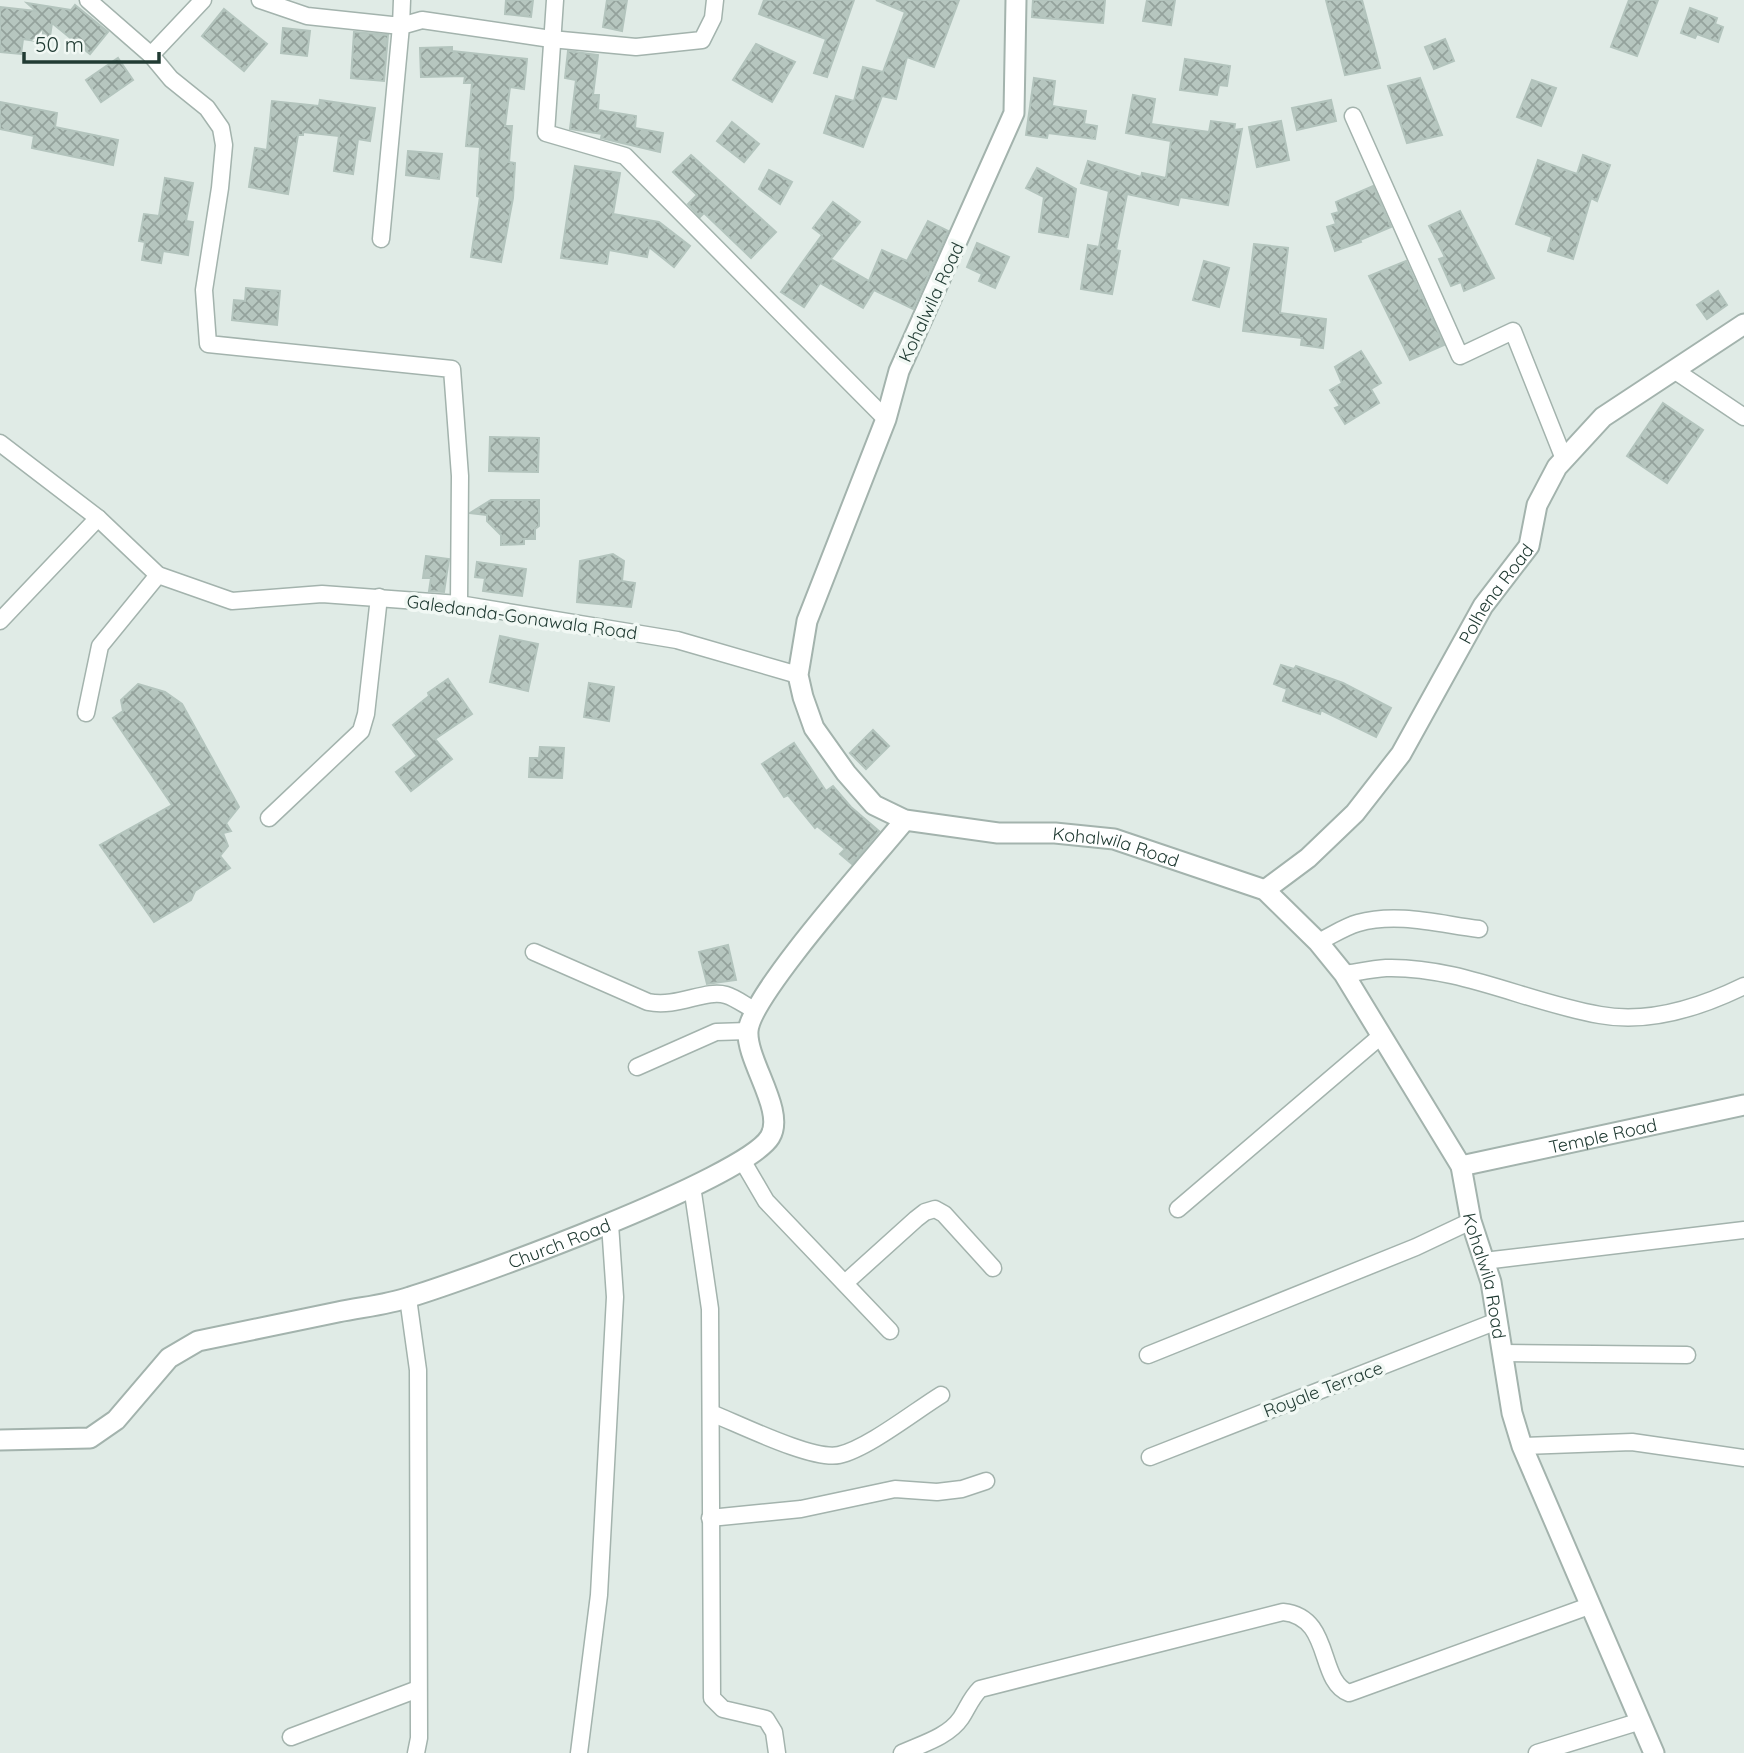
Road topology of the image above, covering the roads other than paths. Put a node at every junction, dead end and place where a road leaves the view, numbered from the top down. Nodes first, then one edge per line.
1 (89, 0) edge
2 (203, 0) edge
3 (260, 0) edge
4 (402, 0) edge
5 (555, 0) edge
6 (715, 0) edge
7 (1016, 0) edge
8 (401, 26) junction
9 (551, 39) junction
10 (151, 55) junction
11 (1353, 116) dead end
12 (381, 239) dead end
13 (1744, 324) edge
14 (1674, 370) junction
15 (1744, 417) edge
16 (886, 419) junction
17 (0, 443) edge
18 (1564, 459) junction
19 (98, 519) junction
20 (158, 575) junction
21 (379, 597) junction
22 (459, 604) junction
23 (0, 621) edge
24 (798, 675) junction
25 (86, 713) dead end
26 (268, 818) dead end
27 (905, 820) junction
28 (1265, 890) junction
29 (1479, 929) dead end
30 (1318, 942) junction
31 (534, 952) dead end
32 (1344, 974) junction
33 (1744, 986) edge
34 (756, 1011) junction
35 (748, 1031) junction
36 (1382, 1035) junction
37 (637, 1068) dead end
38 (1744, 1105) edge
39 (742, 1160) junction
40 (1461, 1166) junction
41 (692, 1186) junction
42 (1178, 1209) dead end
43 (1471, 1222) junction
44 (610, 1224) junction
45 (1744, 1230) edge
46 (1484, 1261) junction
47 (993, 1268) dead end
48 (845, 1283) junction
49 (408, 1298) junction
50 (1497, 1321) junction
51 (890, 1331) dead end
52 (1502, 1353) junction
53 (1148, 1355) dead end
54 (1687, 1355) dead end
55 (941, 1395) dead end
56 (711, 1413) junction
57 (0, 1440) edge
58 (1522, 1446) junction
59 (1150, 1457) dead end
60 (1744, 1458) edge
61 (986, 1481) dead end
62 (710, 1518) junction
63 (1589, 1605) junction
64 (418, 1689) junction
65 (1641, 1721) junction
66 (291, 1737) dead end
67 (905, 1752) edge
68 (416, 1753) edge
69 (579, 1753) edge
70 (777, 1753) edge
71 (1537, 1753) edge
72 (1654, 1753) edge

1 - 10 street
2 - 10 street
3 - 8 street
4 - 8 street
5 - 9 street
6 - 9 street
7 - 16 street, Kohalwila Road
8 - 9 street
8 - 12 street
9 - 16 street
10 - 22 street
11 - 18 street
13 - 14 street, Polhena Road
14 - 15 street
14 - 18 street, Polhena Road
16 - 24 street, Kohalwila Road
17 - 19 street, Galedanda-Gonawala Road
18 - 28 street, Polhena Road
19 - 20 street, Galedanda-Gonawala Road
19 - 23 street
20 - 21 street, Galedanda-Gonawala Road
20 - 25 street
21 - 22 street, Galedanda-Gonawala Road
21 - 26 street
22 - 24 street, Galedanda-Gonawala Road
24 - 27 street, Kohalwila Road
27 - 28 street, Kohalwila Road
27 - 34 street
28 - 30 street, Kohalwila Road
29 - 30 street
30 - 32 street, Kohalwila Road
31 - 34 street
32 - 33 street
32 - 36 street, Kohalwila Road
34 - 35 street
35 - 37 street
35 - 39 street, Church Road
36 - 40 street, Kohalwila Road
36 - 42 street
38 - 40 street, Temple Road
39 - 41 street, Church Road
39 - 48 street
40 - 43 street, Kohalwila Road
41 - 44 street, Church Road
41 - 56 street
43 - 46 street, Kohalwila Road
43 - 53 street
44 - 49 street, Church Road
44 - 69 street
45 - 46 street
46 - 50 street, Kohalwila Road
47 - 48 street
48 - 51 street
49 - 57 street, Church Road
49 - 64 street
50 - 52 street, Kohalwila Road
50 - 59 street, Royale Terrace
52 - 54 street
52 - 58 street, Kohalwila Road
55 - 56 street
56 - 62 street
58 - 60 street
58 - 63 street, Kohalwila Road
61 - 62 street
62 - 70 street
63 - 65 street, Kohalwila Road
63 - 67 street
64 - 66 street
64 - 68 street
65 - 71 street
65 - 72 street, Kohalwila Road

